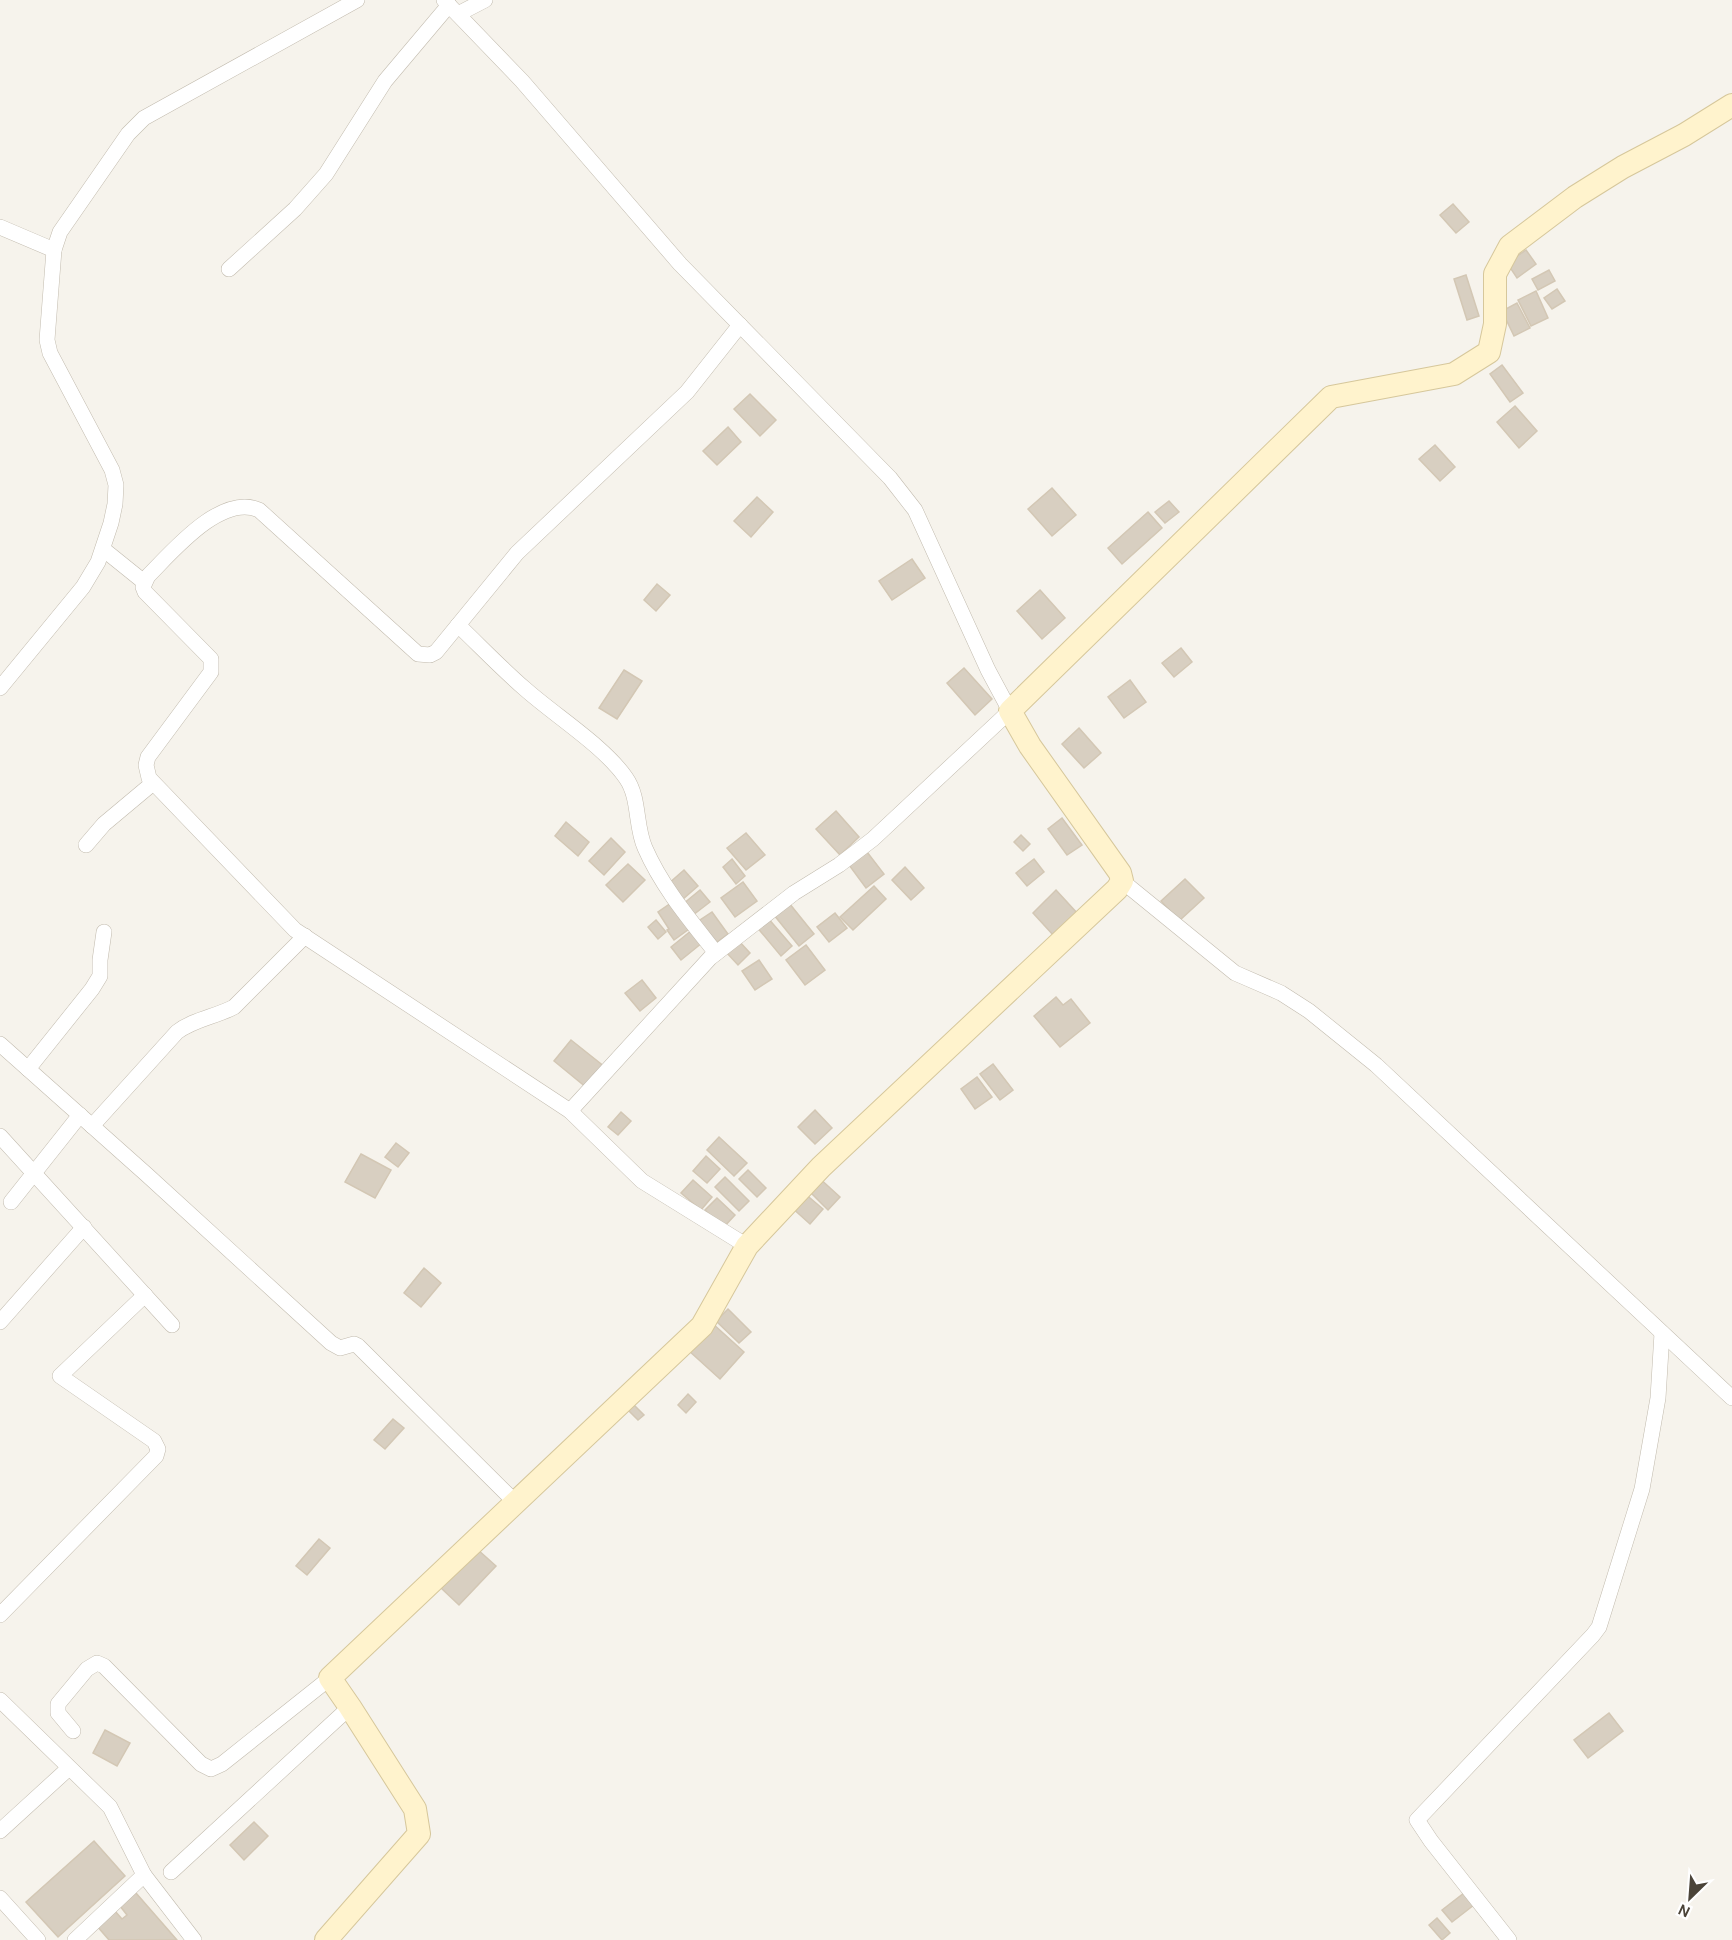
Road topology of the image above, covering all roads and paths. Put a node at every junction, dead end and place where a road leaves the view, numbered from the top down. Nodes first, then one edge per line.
1 (357, 0) edge
2 (485, 0) edge
3 (451, 6) edge
4 (1732, 105) edge
5 (0, 227) edge
6 (54, 250) junction
7 (229, 269) dead end
8 (740, 325) junction
9 (103, 549) junction
10 (144, 582) junction
11 (458, 625) junction
12 (0, 688) edge
13 (1010, 711) junction
14 (153, 783) junction
15 (86, 845) dead end
16 (1122, 881) junction
17 (104, 932) dead end
18 (305, 936) junction
19 (716, 953) junction
20 (0, 1044) edge
21 (28, 1069) junction
22 (570, 1112) junction
23 (80, 1115) junction
24 (92, 1126) junction
25 (0, 1136) edge
26 (34, 1172) junction
27 (11, 1202) dead end
28 (84, 1227) junction
29 (747, 1246) junction
30 (145, 1295) junction
31 (0, 1322) edge
32 (172, 1325) dead end
33 (1662, 1333) junction
34 (1732, 1398) edge
35 (515, 1502) junction
36 (0, 1615) edge
37 (330, 1678) junction
38 (0, 1700) edge
39 (350, 1707) junction
40 (73, 1731) dead end
41 (69, 1768) junction
42 (0, 1831) edge
43 (171, 1872) dead end
44 (144, 1875) junction
45 (0, 1898) edge
46 (38, 1940) edge
47 (75, 1940) edge
48 (194, 1940) edge
49 (327, 1940) edge
50 (1509, 1940) edge

1 - 6 street
2 - 3 street
3 - 7 street
3 - 8 street
4 - 13 street
5 - 6 street
6 - 9 street
8 - 11 street
8 - 13 street
9 - 10 street
9 - 12 street
10 - 11 street
10 - 14 street
11 - 19 street
13 - 16 street
13 - 19 street
14 - 15 street
14 - 18 street
16 - 29 street
16 - 33 street
17 - 21 street
18 - 22 street
18 - 24 street
19 - 22 street
20 - 21 street
21 - 23 street
22 - 29 street
23 - 24 street
23 - 26 street
24 - 35 street
25 - 26 street
26 - 27 street
26 - 28 street
28 - 30 street
28 - 31 street
29 - 35 street
30 - 32 street
30 - 36 street
33 - 34 street
33 - 50 street
35 - 37 street
37 - 39 street
37 - 40 street
38 - 41 street
39 - 43 street
39 - 49 street
41 - 42 street
41 - 44 street
44 - 47 street
44 - 48 street
45 - 46 street

